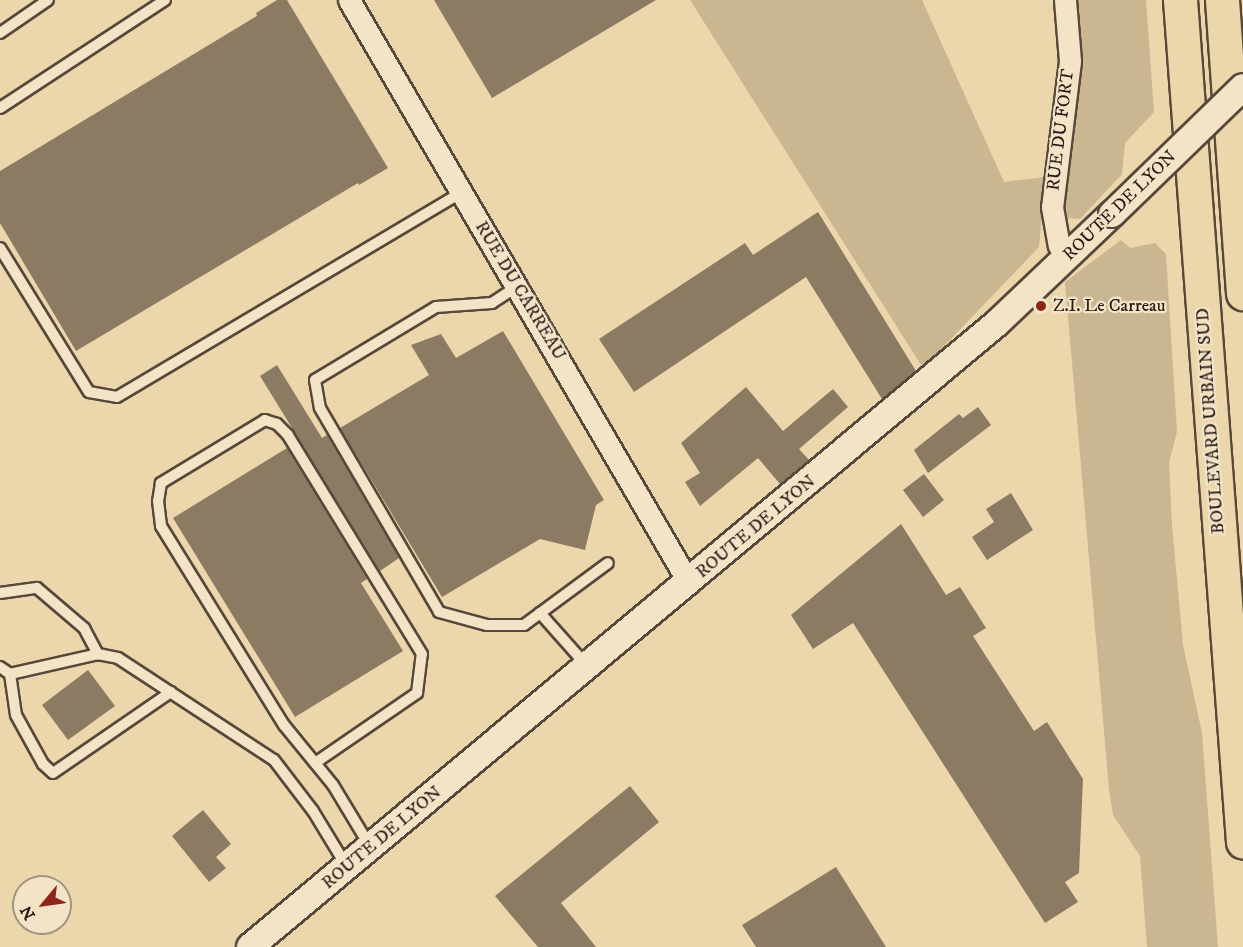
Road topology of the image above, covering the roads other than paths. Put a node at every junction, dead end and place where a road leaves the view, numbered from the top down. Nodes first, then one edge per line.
1 (48, 0) edge
2 (165, 0) edge
3 (349, 0) edge
4 (1065, 0) edge
5 (1180, 0) edge
6 (1222, 0) edge
7 (0, 33) edge
8 (1243, 87) edge
9 (0, 108) edge
10 (462, 192) junction
11 (0, 248) edge
12 (1068, 256) junction
13 (518, 286) junction
14 (1243, 293) edge
15 (608, 563) dead end
16 (689, 583) junction
17 (0, 592) edge
18 (540, 613) junction
19 (98, 654) junction
20 (588, 667) junction
21 (5, 670) edge
22 (171, 692) junction
23 (315, 763) junction
24 (1243, 842) edge
25 (371, 848) junction
26 (348, 867) junction
27 (250, 947) edge

1 - 7 lane
2 - 9 lane
3 - 10 street, RUE DU CARREAU
4 - 12 street, RUE DU FORT
5 - 24 highway, BOULEVARD URBAIN SUD
6 - 14 highway
8 - 12 street, ROUTE DE LYON, bridge
10 - 11 lane
10 - 13 street, RUE DU CARREAU
12 - 16 street, ROUTE DE LYON
13 - 16 street, RUE DU CARREAU
13 - 18 lane
15 - 18 lane
16 - 20 street, ROUTE DE LYON
17 - 19 lane
18 - 20 lane
19 - 21 lane
19 - 22 lane
20 - 25 street, ROUTE DE LYON
21 - 22 lane
22 - 26 lane
23 - 23 lane
23 - 25 lane
25 - 26 street, ROUTE DE LYON
26 - 27 street, ROUTE DE LYON

